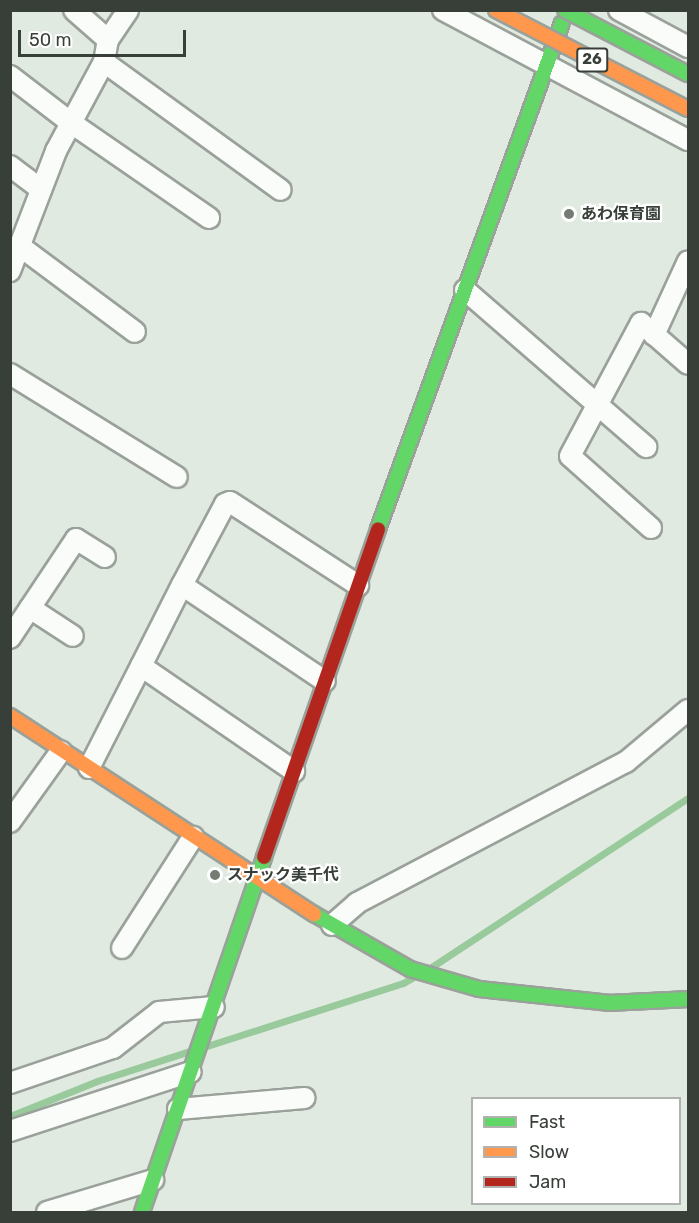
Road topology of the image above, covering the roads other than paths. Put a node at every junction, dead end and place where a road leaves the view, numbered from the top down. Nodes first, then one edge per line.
1 (74, 10) edge
2 (128, 10) edge
3 (443, 10) edge
4 (496, 10) edge
5 (566, 10) edge
6 (619, 10) edge
7 (108, 40) junction
8 (688, 47) edge
9 (104, 62) junction
10 (547, 64) junction
11 (688, 74) edge
12 (10, 76) edge
13 (688, 109) edge
14 (70, 122) junction
15 (688, 140) edge
16 (10, 166) edge
17 (40, 189) junction
18 (281, 190) dead end
19 (209, 218) dead end
20 (21, 247) junction
21 (688, 261) edge
22 (10, 271) edge
23 (465, 290) junction
24 (135, 332) dead end
25 (654, 335) junction
26 (688, 364) edge
27 (10, 374) edge
28 (597, 405) junction
29 (646, 447) dead end
30 (177, 477) dead end
31 (651, 528) dead end
32 (105, 558) dead end
33 (182, 585) junction
34 (358, 585) junction
35 (30, 608) junction
36 (73, 636) dead end
37 (10, 638) edge
38 (141, 666) junction
39 (325, 681) junction
40 (688, 710) edge
41 (10, 716) edge
42 (61, 751) junction
43 (89, 768) junction
44 (294, 771) junction
45 (10, 822) edge
46 (193, 837) junction
47 (259, 879) junction
48 (332, 925) junction
49 (122, 948) dead end
50 (688, 999) edge
51 (214, 1007) junction
52 (193, 1066) junction
53 (10, 1083) edge
54 (305, 1098) dead end
55 (178, 1109) junction
56 (10, 1131) edge
57 (153, 1180) junction
58 (47, 1212) edge
59 (142, 1212) edge

1 - 7 street
2 - 7 street
3 - 10 street
4 - 13 main road, 26, bridge
5 - 10 main road
5 - 11 main road, 26, bridge
6 - 8 street
7 - 9 street
9 - 14 street
9 - 18 street
10 - 15 street
10 - 23 main road
12 - 14 street
14 - 17 street
14 - 19 street
16 - 17 street
17 - 20 street
20 - 22 street
20 - 24 street
21 - 25 street
23 - 28 street
23 - 34 main road
25 - 26 street
25 - 28 street
27 - 30 street
28 - 29 street
28 - 31 street
32 - 35 street
33 - 34 street
33 - 38 street
33 - 39 street
34 - 39 main road
35 - 36 street
35 - 37 street
38 - 43 street
38 - 44 street
39 - 44 main road
40 - 48 street
41 - 42 main road
42 - 43 main road
42 - 45 street
43 - 46 main road
44 - 47 main road
46 - 47 main road
46 - 49 street
47 - 48 main road
47 - 51 main road
48 - 50 main road
51 - 52 main road
51 - 53 street
52 - 55 main road
52 - 56 street
54 - 55 street
55 - 57 main road
57 - 58 street
57 - 59 main road

